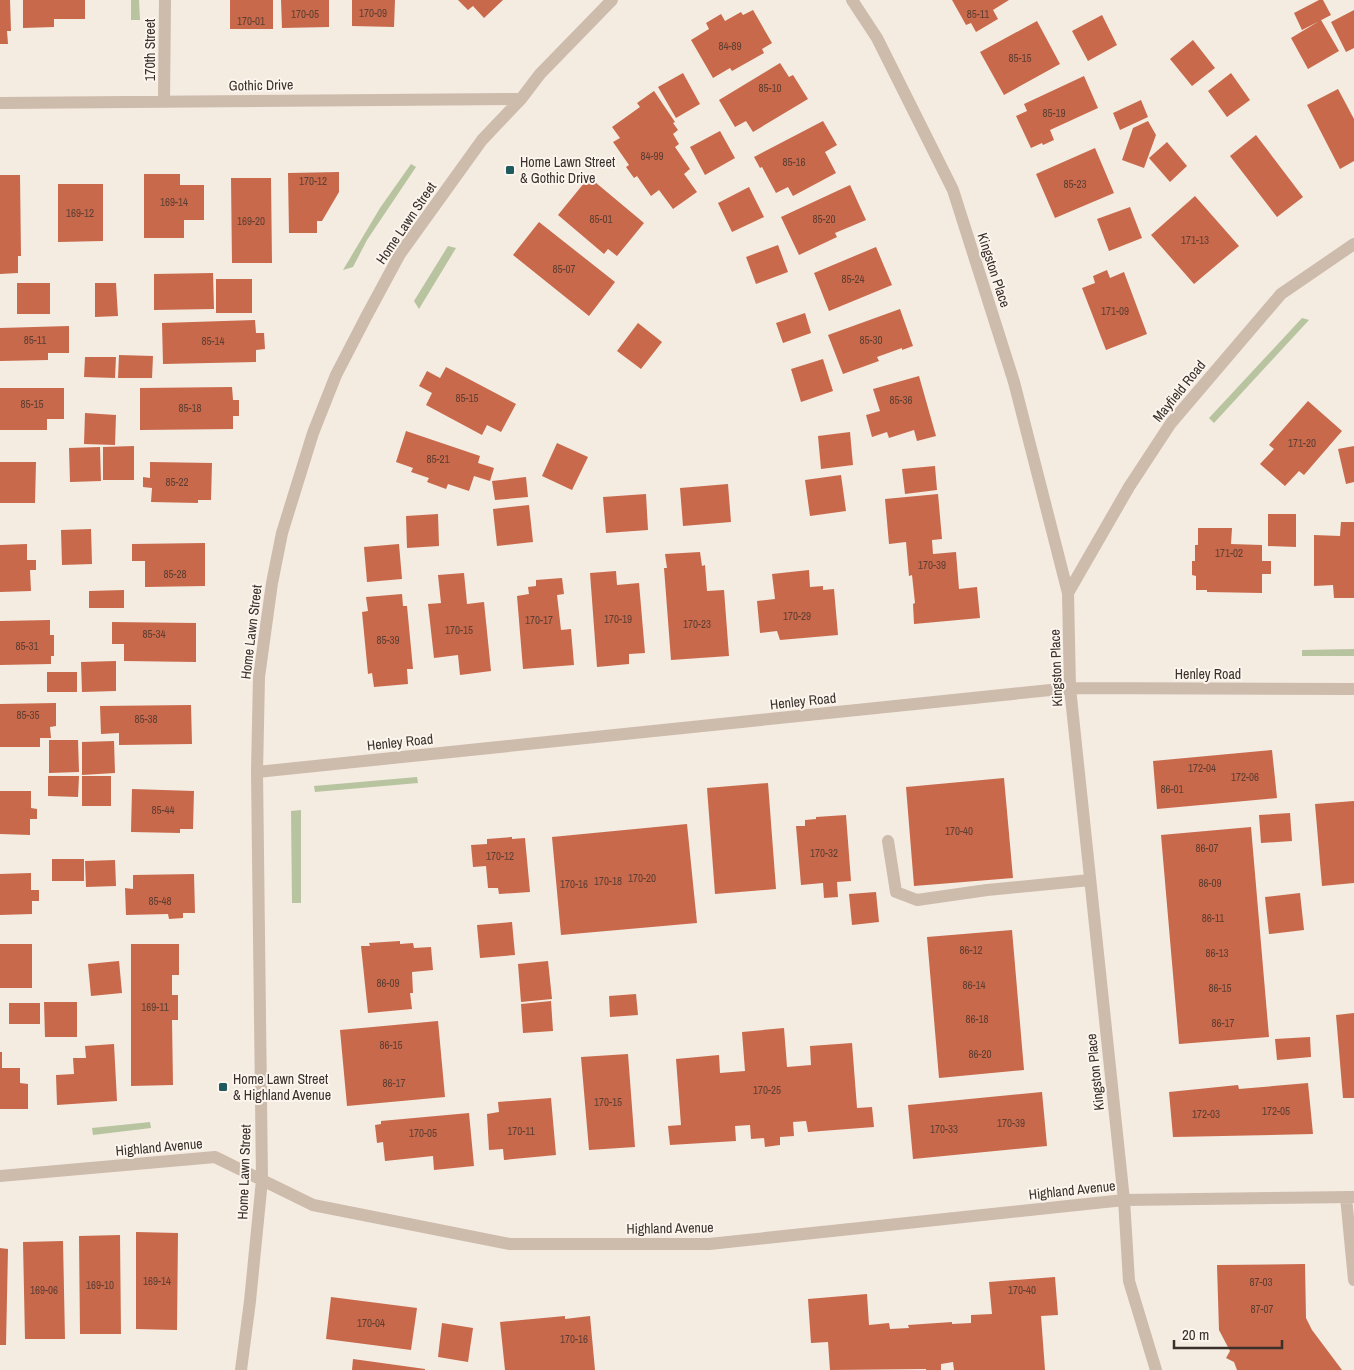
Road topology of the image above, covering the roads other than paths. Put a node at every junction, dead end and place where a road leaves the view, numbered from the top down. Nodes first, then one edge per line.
1 (165, 0) edge
2 (612, 0) edge
3 (852, 0) edge
4 (521, 99) junction
5 (164, 101) junction
6 (0, 103) edge
7 (1354, 244) edge
8 (1068, 593) junction
9 (1070, 688) junction
10 (1354, 689) edge
11 (257, 772) junction
12 (888, 841) dead end
13 (1090, 880) junction
14 (0, 1176) edge
15 (262, 1180) junction
16 (1350, 1197) edge
17 (1124, 1200) junction
18 (1354, 1280) edge
19 (240, 1370) edge
20 (1156, 1370) edge

1 - 5 street, 170th Street
2 - 4 street, Home Lawn Street
3 - 8 street, Kingston Place
4 - 5 street, Gothic Drive
4 - 11 street, Home Lawn Street
5 - 6 street, Gothic Drive
7 - 8 street, Mayfield Road
8 - 9 street, Kingston Place
9 - 10 street, Henley Road
9 - 11 street, Henley Road
9 - 13 street, Kingston Place
11 - 15 street, Home Lawn Street
12 - 13 street
13 - 17 street, Kingston Place
14 - 15 street, Highland Avenue
15 - 17 street, Highland Avenue
15 - 19 street, Home Lawn Street
16 - 17 street, Highland Avenue
16 - 18 street
17 - 20 street, Kingston Place

